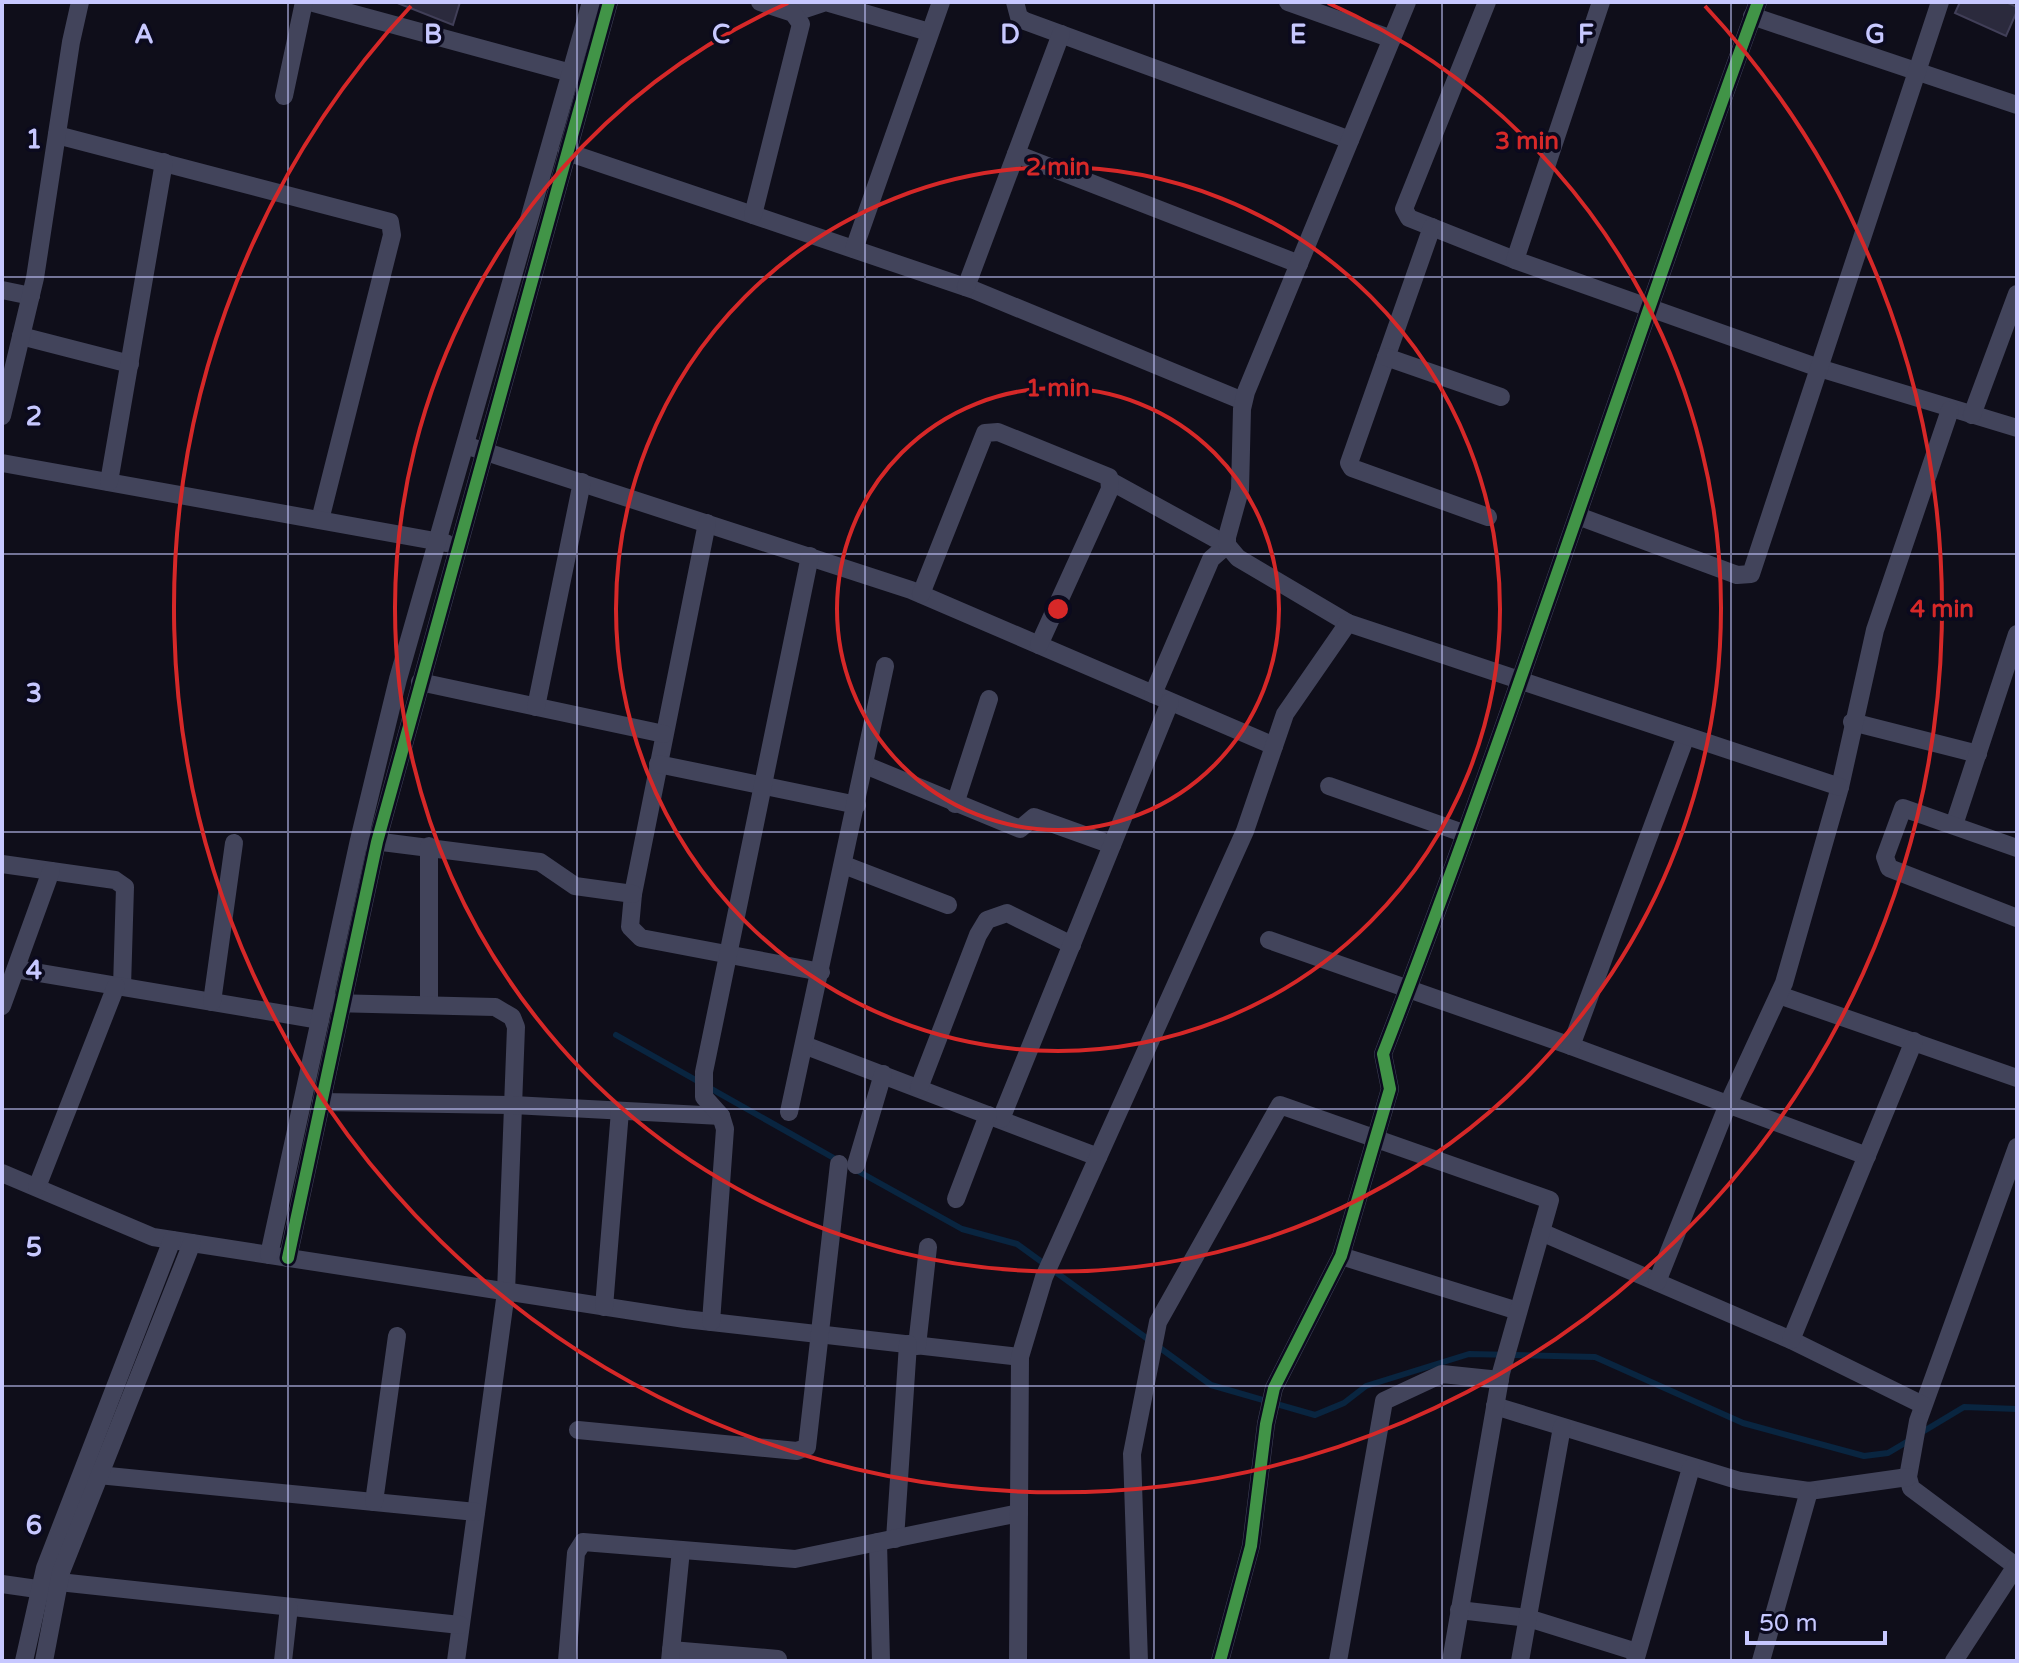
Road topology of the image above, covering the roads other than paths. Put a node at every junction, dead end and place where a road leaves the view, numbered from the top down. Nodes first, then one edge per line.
1 (80, 2) edge
2 (304, 2) edge
3 (310, 2) edge
4 (591, 2) edge
5 (609, 2) edge
6 (760, 2) edge
7 (941, 2) edge
8 (1015, 2) edge
9 (1288, 2) edge
10 (1407, 2) edge
11 (1487, 2) edge
12 (1601, 2) edge
13 (1940, 2) edge
14 (1753, 7) edge
15 (793, 13) junction
16 (929, 32) junction
17 (1061, 34) junction
18 (1392, 39) junction
19 (1914, 72) junction
20 (580, 76) junction
21 (284, 96) dead end
22 (2017, 105) edge
23 (57, 135) junction
24 (1350, 140) junction
25 (567, 152) junction
26 (1016, 154) junction
27 (164, 162) junction
28 (753, 215) junction
29 (1432, 227) junction
30 (854, 249) junction
31 (1515, 260) junction
32 (1299, 264) junction
33 (966, 287) junction
34 (2, 290) edge
35 (2017, 294) edge
36 (31, 296) junction
37 (1647, 306) junction
38 (21, 336) junction
39 (1386, 357) junction
40 (130, 364) junction
41 (1819, 368) junction
42 (1501, 397) dead end
43 (1243, 401) junction
44 (1950, 410) junction
45 (1972, 415) junction
46 (2, 416) edge
47 (2017, 428) edge
48 (464, 445) junction
49 (483, 450) junction
50 (2, 463) edge
51 (109, 482) junction
52 (582, 482) junction
53 (1112, 482) junction
54 (1578, 516) junction
55 (1488, 517) dead end
56 (320, 520) junction
57 (707, 523) junction
58 (436, 541) junction
59 (457, 545) junction
60 (1227, 545) junction
61 (810, 556) junction
62 (921, 594) junction
63 (1348, 623) junction
64 (2017, 634) edge
65 (1039, 645) junction
66 (885, 666) dead end
67 (1518, 681) junction
68 (420, 682) junction
69 (1162, 698) junction
70 (989, 699) dead end
71 (536, 707) junction
72 (1852, 722) junction
73 (664, 734) junction
74 (1686, 736) junction
75 (1274, 746) junction
76 (1978, 754) junction
77 (658, 764) junction
78 (865, 765) junction
79 (1329, 786) dead end
80 (1840, 787) junction
81 (762, 788) junction
82 (955, 804) junction
83 (857, 805) junction
84 (1954, 825) junction
85 (1463, 833) junction
86 (368, 841) junction
87 (234, 843) dead end
88 (1112, 845) junction
89 (429, 846) junction
90 (2017, 848) edge
91 (2, 864) edge
92 (844, 865) junction
93 (51, 871) junction
94 (633, 894) junction
95 (948, 905) dead end
96 (2017, 918) edge
97 (1269, 940) dead end
98 (1072, 945) junction
99 (728, 954) junction
100 (16, 969) junction
101 (821, 972) junction
102 (119, 987) junction
103 (1408, 988) junction
104 (1779, 995) junction
105 (212, 1002) junction
106 (429, 1005) junction
107 (2, 1006) edge
108 (329, 1009) junction
109 (1914, 1041) junction
110 (804, 1045) junction
111 (1571, 1046) junction
112 (883, 1074) junction
113 (2017, 1078) edge
114 (919, 1088) junction
115 (321, 1102) junction
116 (1728, 1104) junction
117 (513, 1105) junction
118 (620, 1111) junction
119 (789, 1112) dead end
120 (721, 1116) junction
121 (995, 1117) junction
122 (1377, 1137) junction
123 (2017, 1147) edge
124 (1867, 1156) junction
125 (1098, 1157) junction
126 (2, 1173) edge
127 (37, 1187) junction
128 (956, 1199) dead end
129 (1541, 1232) junction
130 (172, 1240) junction
131 (192, 1243) junction
132 (928, 1247) dead end
133 (1341, 1256) junction
134 (278, 1257) junction
135 (1657, 1282) junction
136 (506, 1292) junction
137 (604, 1307) junction
138 (1518, 1311) junction
139 (711, 1322) junction
140 (822, 1335) junction
141 (397, 1336) dead end
142 (1791, 1340) junction
143 (913, 1345) junction
144 (1020, 1357) junction
145 (1500, 1376) junction
146 (1495, 1406) junction
147 (1920, 1413) junction
148 (1562, 1427) junction
149 (578, 1430) dead end
150 (1691, 1468) junction
151 (90, 1474) junction
152 (1908, 1477) junction
153 (1809, 1491) junction
154 (374, 1502) junction
155 (476, 1512) junction
156 (1019, 1513) junction
157 (886, 1540) junction
158 (681, 1550) junction
159 (2016, 1566) edge
160 (2, 1584) edge
161 (52, 1588) junction
162 (289, 1607) junction
163 (1459, 1610) junction
164 (1528, 1618) junction
165 (460, 1625) junction
166 (670, 1655) edge
167 (1636, 1656) edge
168 (778, 1659) edge
169 (24, 1661) edge
170 (44, 1661) edge
171 (283, 1661) edge
172 (456, 1661) edge
173 (567, 1661) edge
174 (881, 1661) edge
175 (1018, 1661) edge
176 (1139, 1661) edge
177 (1220, 1661) edge
178 (1338, 1661) edge
179 (1451, 1661) edge
180 (1520, 1661) edge
181 (1761, 1661) edge
182 (1954, 1661) edge

1 - 23 street
2 - 21 street
3 - 20 street
4 - 20 street
5 - 20 street
6 - 15 street
7 - 16 street
8 - 17 street
9 - 18 street
10 - 18 street
11 - 29 street
12 - 31 street
13 - 19 street
14 - 19 street
14 - 37 street
15 - 16 street
15 - 28 street
16 - 30 street
17 - 24 street
17 - 26 street
18 - 24 street
19 - 22 street
19 - 41 street
20 - 25 street
20 - 48 street
23 - 27 street
23 - 36 street
24 - 32 street
25 - 28 street
25 - 49 street
26 - 32 street
26 - 33 street
27 - 40 street
27 - 56 street
28 - 30 street
29 - 31 street
29 - 39 street
30 - 33 street
31 - 37 street
32 - 43 street
33 - 43 street
34 - 36 street
35 - 45 street
36 - 38 street
37 - 41 street
37 - 54 street
38 - 40 street
38 - 46 street
39 - 42 street
39 - 55 street
40 - 51 street
41 - 44 street
41 - 54 street
43 - 60 street
44 - 45 street
44 - 72 street
45 - 47 street
48 - 49 street
48 - 58 street
49 - 52 street
49 - 59 street
50 - 51 street
51 - 56 street
52 - 57 street
52 - 71 street
53 - 60 street
53 - 62 street
53 - 65 street
54 - 67 street
56 - 58 street
57 - 61 street
57 - 73 street
58 - 59 street
58 - 86 street
59 - 68 street
60 - 63 street
60 - 69 street
61 - 62 street
61 - 81 street
62 - 65 street
63 - 67 street
63 - 75 street
64 - 76 street
65 - 69 street
66 - 78 street
67 - 74 street
67 - 85 street
68 - 71 street
68 - 86 street
69 - 75 street
69 - 88 street
70 - 82 street
71 - 73 street
72 - 76 street
72 - 80 street
73 - 77 street
74 - 80 street
74 - 111 street
75 - 125 street
76 - 84 street
77 - 81 street
77 - 94 street
78 - 82 street
78 - 83 street
79 - 85 street
80 - 104 street
81 - 83 street
81 - 99 street
82 - 88 street
83 - 92 street
84 - 90 street
84 - 96 street
85 - 103 street
86 - 89 street
86 - 108 street
87 - 105 street
88 - 98 street
89 - 94 street
89 - 106 street
91 - 93 street
92 - 95 street
92 - 101 street
93 - 100 street
93 - 102 street
94 - 99 street
97 - 103 street
98 - 114 street
98 - 121 street
99 - 101 street
99 - 120 street
100 - 102 street
100 - 107 street
101 - 110 street
102 - 105 street
102 - 127 street
103 - 111 street
103 - 122 street
104 - 109 street
104 - 116 street
105 - 108 street
106 - 108 street
106 - 117 street
108 - 115 street
108 - 134 street
109 - 113 street
109 - 124 street
110 - 112 street
110 - 119 street
111 - 116 street
112 - 114 street
112 - 140 street
114 - 121 street
115 - 117 street
115 - 134 street
116 - 124 street
116 - 135 street
117 - 118 street
117 - 136 street
118 - 120 street
118 - 137 street
120 - 139 street
121 - 125 street
121 - 128 street
122 - 129 street
122 - 133 street
122 - 176 street
123 - 147 street
124 - 142 street
125 - 144 street
126 - 127 street
127 - 130 street
129 - 135 street
129 - 138 street
130 - 131 street
130 - 151 street
131 - 134 street
131 - 151 street
132 - 143 street
133 - 138 street
133 - 177 street
134 - 136 street
135 - 142 street
136 - 137 street
136 - 155 street
137 - 139 street
138 - 145 street
139 - 140 street
140 - 143 street
140 - 149 street
141 - 154 street
142 - 147 street
143 - 144 street
143 - 157 street
144 - 156 street
145 - 146 street
145 - 178 street
146 - 148 street
146 - 163 street
147 - 152 street
148 - 150 street
148 - 164 street
150 - 153 street
150 - 167 street
151 - 154 street
151 - 161 street
152 - 153 street
152 - 159 street
153 - 181 street
154 - 155 street
155 - 165 street
156 - 157 street
156 - 175 street
157 - 158 street
157 - 174 street
158 - 166 street
158 - 173 street
159 - 182 street
160 - 161 street
161 - 162 street
161 - 169 street
161 - 170 street
162 - 165 street
162 - 171 street
163 - 164 street
163 - 179 street
164 - 167 street
164 - 180 street
165 - 172 street
166 - 168 street

